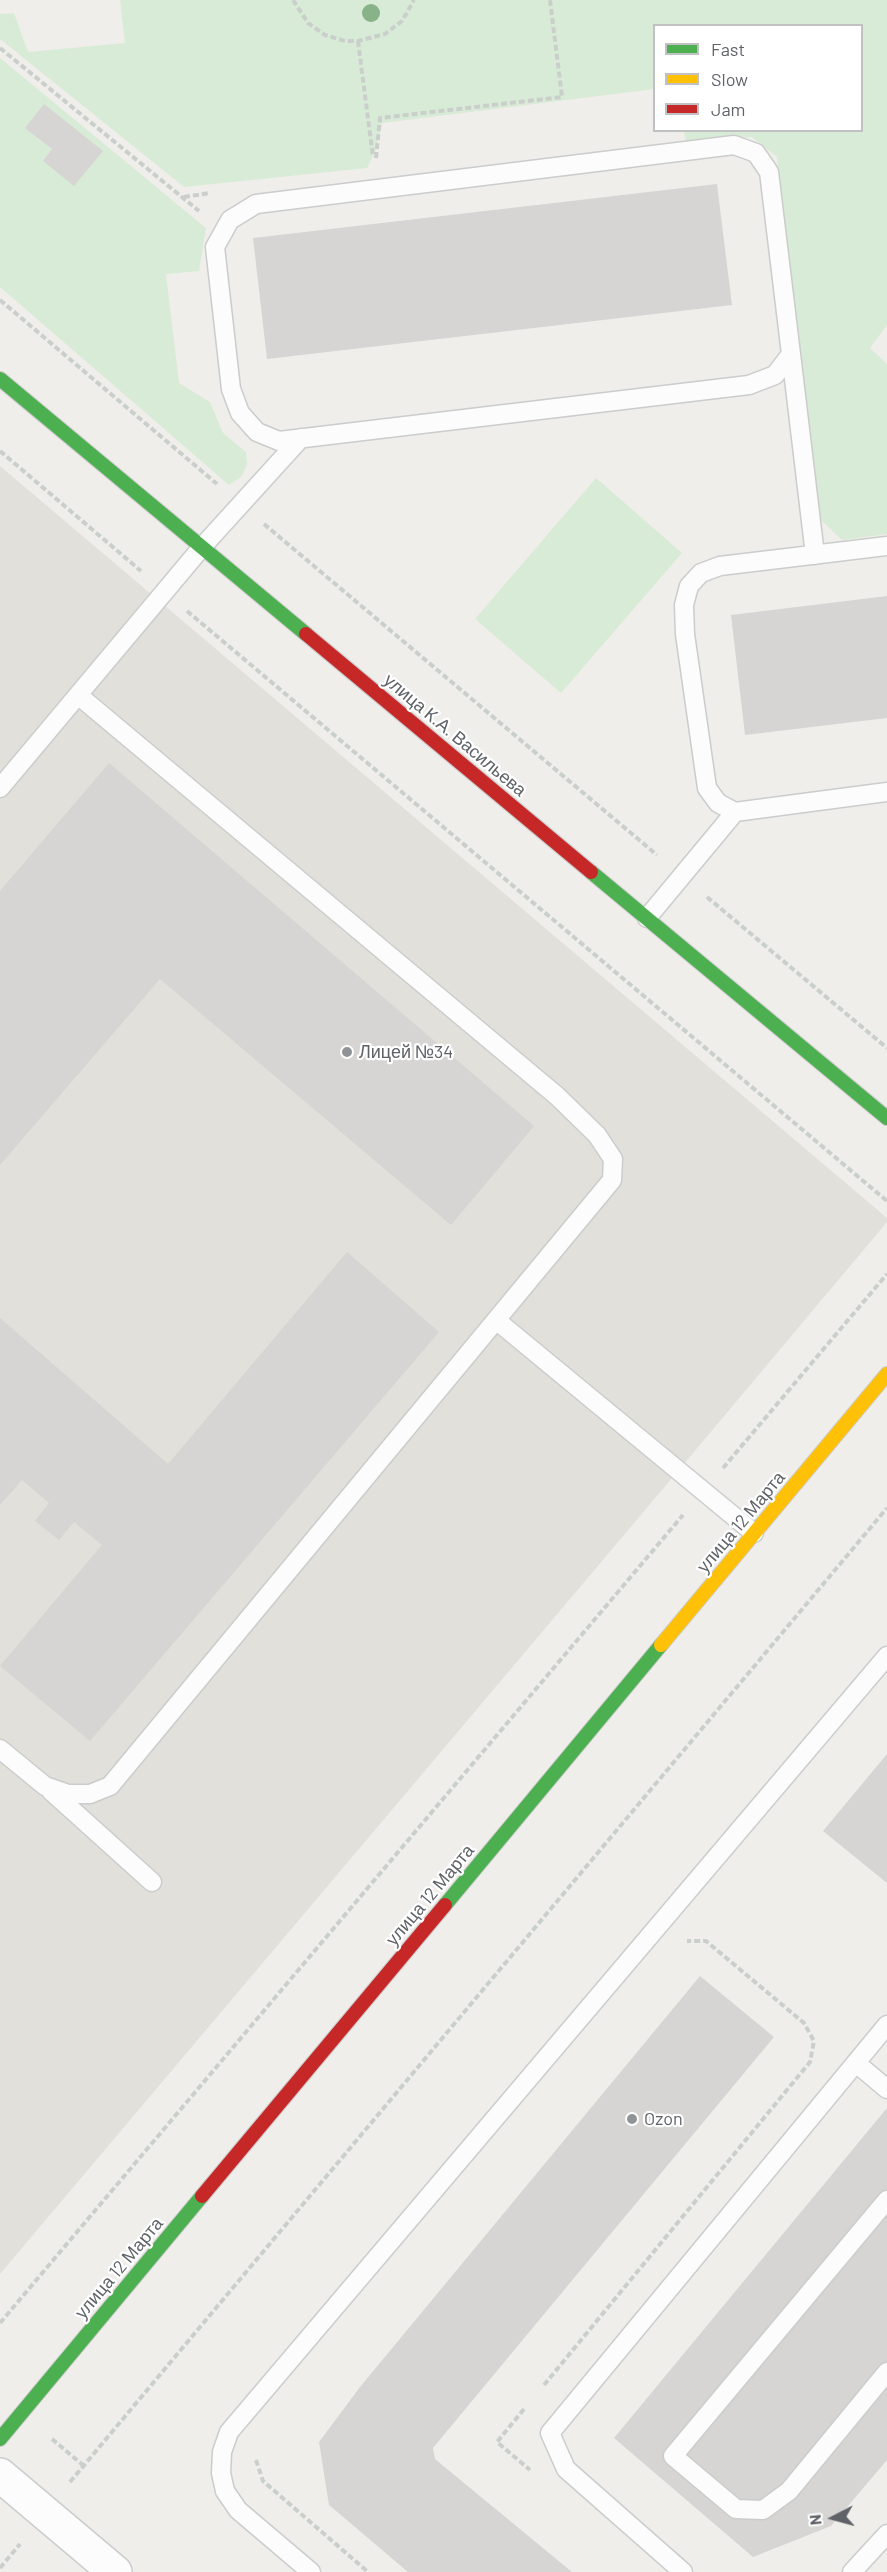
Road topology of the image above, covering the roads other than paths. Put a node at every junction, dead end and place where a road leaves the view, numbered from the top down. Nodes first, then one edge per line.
1 (791, 354) junction
2 (0, 379) edge
3 (301, 438) junction
4 (887, 546) edge
5 (202, 547) junction
6 (815, 555) junction
7 (78, 695) junction
8 (0, 788) edge
9 (887, 792) edge
10 (735, 813) junction
11 (647, 918) junction
12 (887, 1118) edge
13 (496, 1320) junction
14 (887, 1374) edge
15 (754, 1533) junction
16 (887, 1656) edge
17 (0, 1749) edge
18 (45, 1785) junction
19 (152, 1882) dead end
20 (887, 2025) edge
21 (856, 2063) junction
22 (887, 2089) edge
23 (887, 2200) edge
24 (887, 2372) edge
25 (0, 2439) edge
26 (0, 2475) edge
27 (887, 2534) edge
28 (115, 2572) edge
29 (311, 2572) edge
30 (682, 2572) edge
31 (852, 2572) edge

1 - 3 lane
1 - 3 lane
1 - 6 lane
2 - 5 street, улица К.А. Васильева
3 - 5 lane
4 - 6 lane
5 - 7 lane
5 - 11 street, улица К.А. Васильева
6 - 10 lane
7 - 8 lane
7 - 13 lane
9 - 10 lane
10 - 11 lane
11 - 12 street, улица К.А. Васильева
13 - 15 lane
13 - 18 lane
14 - 15 street, улица 12 Марта
15 - 25 street, улица 12 Марта
16 - 29 lane
17 - 18 lane
18 - 19 lane
20 - 21 lane
21 - 22 lane
21 - 30 lane
23 - 24 lane
26 - 28 street
27 - 31 lane

